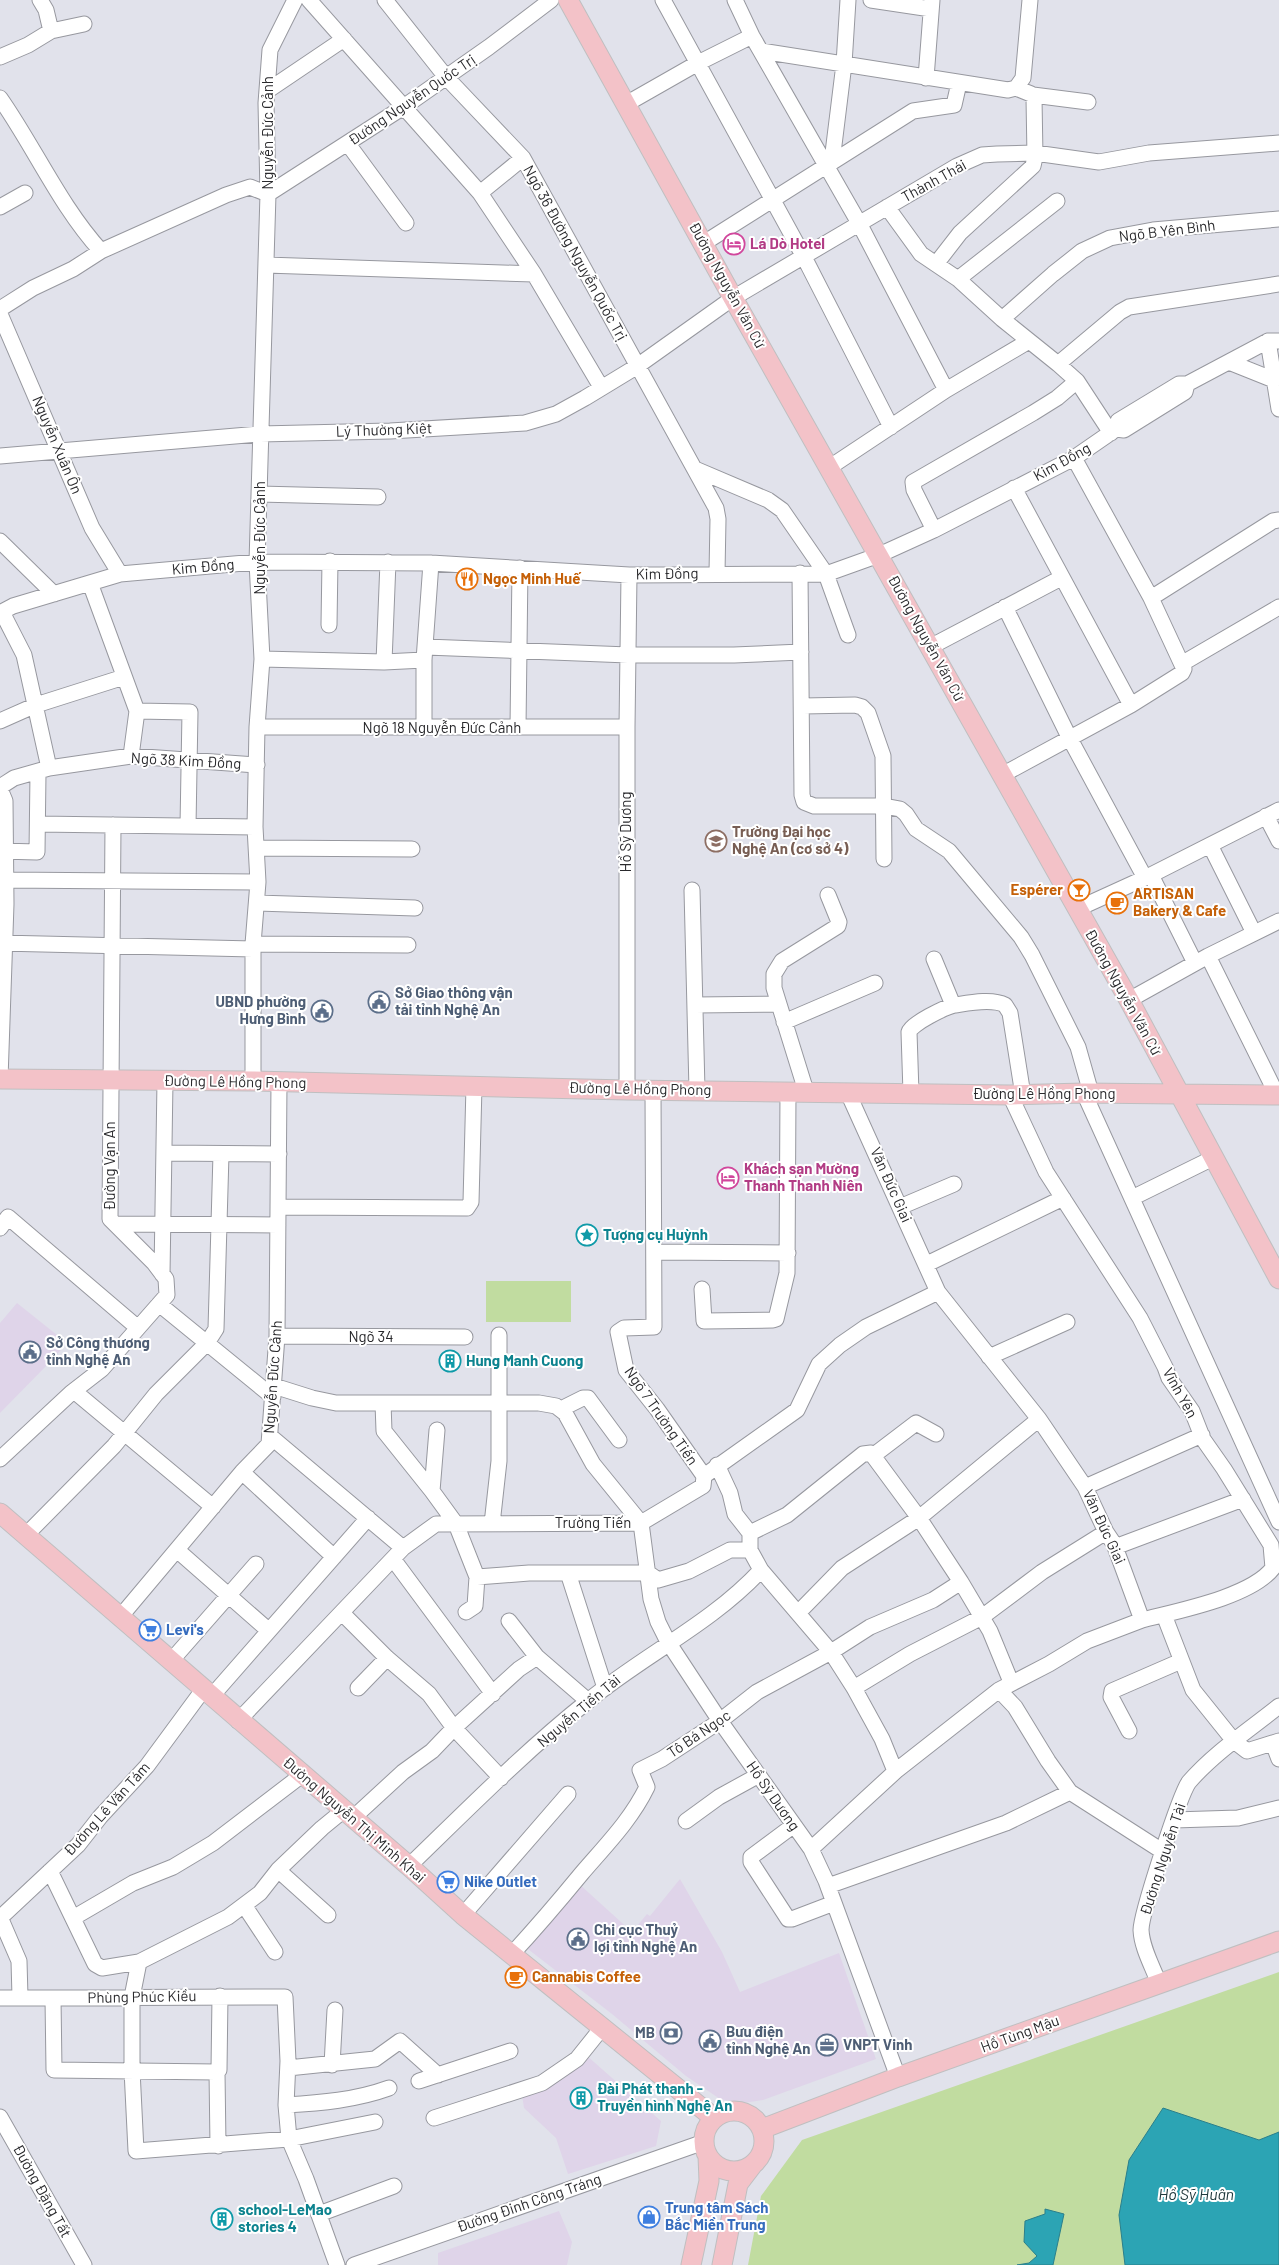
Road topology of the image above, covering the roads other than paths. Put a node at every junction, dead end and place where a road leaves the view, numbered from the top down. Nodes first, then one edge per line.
1 (40, 0) edge
2 (295, 0) edge
3 (309, 0) edge
4 (385, 0) edge
5 (551, 0) edge
6 (568, 0) edge
7 (663, 0) edge
8 (848, 0) edge
9 (871, 0) edge
10 (1030, 0) edge
11 (737, 2) edge
12 (931, 4) edge
13 (84, 24) dead end
14 (51, 31) junction
15 (752, 36) junction
16 (344, 39) junction
17 (761, 51) junction
18 (0, 57) edge
19 (698, 63) junction
20 (844, 64) junction
21 (446, 77) junction
22 (926, 78) junction
23 (958, 83) junction
24 (1016, 88) junction
25 (267, 91) junction
26 (1033, 95) junction
27 (0, 98) edge
28 (1088, 102) dead end
29 (626, 104) junction
30 (405, 106) junction
31 (1279, 143) edge
32 (348, 144) junction
33 (1035, 153) junction
34 (523, 158) junction
35 (829, 163) junction
36 (24, 193) dead end
37 (480, 193) junction
38 (268, 194) junction
39 (772, 200) junction
40 (1057, 201) dead end
41 (0, 207) edge
42 (887, 207) junction
43 (1275, 219) edge
44 (406, 223) dead end
45 (859, 223) junction
46 (704, 243) junction
47 (101, 251) junction
48 (804, 257) junction
49 (936, 264) junction
50 (266, 265) junction
51 (534, 274) junction
52 (958, 279) junction
53 (1279, 284) edge
54 (733, 298) junction
55 (0, 309) edge
56 (0, 314) edge
57 (1002, 320) junction
58 (1029, 341) junction
59 (1273, 341) edge
60 (1229, 362) junction
61 (1058, 364) junction
62 (636, 366) junction
63 (1274, 380) junction
64 (1077, 382) junction
65 (602, 387) junction
66 (946, 390) junction
67 (1279, 409) edge
68 (891, 427) junction
69 (1113, 431) junction
70 (260, 434) junction
71 (59, 450) junction
72 (0, 456) edge
73 (1074, 458) junction
74 (830, 467) junction
75 (695, 469) junction
76 (1014, 488) junction
77 (260, 494) junction
78 (378, 497) dead end
79 (1279, 520) edge
80 (934, 530) junction
81 (0, 541) edge
82 (879, 555) junction
83 (330, 561) junction
84 (258, 562) junction
85 (388, 562) junction
86 (431, 563) junction
87 (520, 568) junction
88 (717, 573) junction
89 (800, 573) junction
90 (120, 574) junction
91 (826, 574) junction
92 (629, 575) junction
93 (1061, 578) junction
94 (90, 583) junction
95 (54, 594) junction
96 (1151, 598) junction
97 (1005, 607) junction
98 (1279, 608) edge
99 (1, 613) edge
100 (329, 625) dead end
101 (848, 635) dead end
102 (930, 647) junction
103 (518, 650) junction
104 (801, 652) junction
105 (425, 654) junction
106 (628, 655) junction
107 (262, 659) junction
108 (384, 662) junction
109 (1183, 663) junction
110 (124, 677) junction
111 (36, 705) junction
112 (1131, 705) junction
113 (803, 706) junction
114 (138, 711) junction
115 (0, 721) edge
116 (257, 727) junction
117 (518, 727) junction
118 (626, 727) junction
119 (424, 728) junction
120 (1069, 737) junction
121 (131, 756) junction
122 (188, 761) junction
123 (257, 765) junction
124 (891, 770) dead end
125 (44, 771) junction
126 (1002, 775) junction
127 (0, 788) edge
128 (884, 806) junction
129 (900, 809) junction
130 (1272, 813) edge
131 (38, 824) junction
132 (114, 825) junction
133 (188, 826) junction
134 (255, 826) junction
135 (1279, 841) edge
136 (1210, 845) junction
137 (257, 848) junction
138 (412, 849) dead end
139 (2, 851) edge
140 (884, 859) dead end
141 (1148, 876) junction
142 (4, 880) junction
143 (113, 881) junction
144 (258, 882) junction
145 (692, 890) dead end
146 (828, 895) dead end
147 (257, 903) junction
148 (415, 908) dead end
149 (1077, 909) junction
150 (1279, 921) edge
151 (1254, 933) junction
152 (2, 943) edge
153 (408, 944) dead end
154 (112, 946) junction
155 (253, 946) junction
156 (934, 959) dead end
157 (1202, 960) junction
158 (875, 983) dead end
159 (1129, 1000) junction
160 (778, 1004) junction
161 (695, 1005) junction
162 (953, 1006) junction
163 (784, 1022) junction
164 (0, 1079) edge
165 (110, 1080) junction
166 (166, 1081) junction
167 (253, 1081) junction
168 (279, 1082) junction
169 (474, 1086) junction
170 (626, 1090) junction
171 (654, 1090) junction
172 (697, 1090) junction
173 (788, 1091) junction
174 (806, 1092) junction
175 (848, 1093) junction
176 (911, 1093) junction
177 (1088, 1093) junction
178 (1017, 1095) junction
179 (1179, 1095) junction
180 (1278, 1095) edge
181 (165, 1153) junction
182 (221, 1154) junction
183 (279, 1154) junction
184 (1213, 1158) junction
185 (954, 1184) dead end
186 (1063, 1198) junction
187 (1132, 1198) junction
188 (278, 1206) junction
189 (900, 1207) junction
190 (115, 1224) junction
191 (164, 1224) junction
192 (278, 1225) junction
193 (220, 1226) junction
194 (0, 1228) edge
195 (654, 1252) junction
196 (788, 1253) junction
197 (927, 1264) junction
198 (162, 1274) junction
199 (1279, 1279) edge
200 (702, 1289) dead end
201 (938, 1292) junction
202 (159, 1304) junction
203 (1067, 1322) dead end
204 (138, 1328) junction
205 (277, 1336) junction
206 (499, 1336) dead end
207 (465, 1337) dead end
208 (207, 1343) junction
209 (990, 1357) junction
210 (74, 1391) junction
211 (273, 1392) junction
212 (384, 1403) junction
213 (499, 1403) junction
214 (561, 1409) junction
215 (1039, 1420) junction
216 (437, 1430) dead end
217 (125, 1433) junction
218 (936, 1434) dead end
219 (1202, 1435) junction
220 (270, 1436) junction
221 (620, 1440) dead end
222 (874, 1455) junction
223 (0, 1460) edge
224 (717, 1466) junction
225 (242, 1472) junction
226 (704, 1476) junction
227 (1085, 1487) junction
228 (432, 1490) junction
229 (1242, 1499) junction
230 (213, 1507) junction
231 (0, 1513) edge
232 (368, 1518) junction
233 (919, 1518) junction
234 (1279, 1522) edge
235 (641, 1523) junction
236 (456, 1524) junction
237 (492, 1524) junction
238 (1106, 1532) junction
239 (750, 1533) junction
240 (26, 1535) junction
241 (1115, 1547) junction
242 (177, 1550) junction
243 (750, 1550) junction
244 (398, 1553) junction
245 (334, 1556) junction
246 (256, 1564) dead end
247 (761, 1570) junction
248 (568, 1573) junction
249 (648, 1573) junction
250 (477, 1577) junction
251 (961, 1582) junction
252 (228, 1595) junction
253 (466, 1612) dead end
254 (342, 1613) junction
255 (798, 1613) junction
256 (1164, 1614) junction
257 (121, 1616) junction
258 (982, 1617) junction
259 (1142, 1620) junction
260 (509, 1621) dead end
261 (268, 1630) junction
262 (668, 1642) junction
263 (831, 1652) junction
264 (537, 1657) junction
265 (387, 1658) junction
266 (171, 1661) junction
267 (1180, 1661) junction
268 (1005, 1686) junction
269 (358, 1688) dead end
270 (605, 1688) junction
271 (854, 1688) junction
272 (207, 1693) junction
273 (493, 1694) junction
274 (588, 1701) junction
275 (1279, 1706) edge
276 (238, 1721) junction
277 (720, 1721) junction
278 (454, 1728) junction
279 (1128, 1731) dead end
280 (1234, 1741) junction
281 (1276, 1742) edge
282 (1279, 1759) edge
283 (895, 1771) junction
284 (302, 1775) junction
285 (759, 1776) junction
286 (501, 1778) junction
287 (1070, 1792) junction
288 (568, 1794) dead end
289 (1279, 1808) edge
290 (348, 1814) junction
291 (1174, 1820) junction
292 (686, 1822) dead end
293 (794, 1825) junction
294 (811, 1849) junction
295 (1162, 1851) junction
296 (409, 1866) junction
297 (278, 1870) junction
298 (50, 1871) junction
299 (828, 1886) junction
300 (834, 1903) junction
301 (244, 1905) junction
302 (463, 1915) junction
303 (328, 1916) dead end
304 (0, 1917) edge
305 (72, 1918) junction
306 (1279, 1941) edge
307 (275, 1952) dead end
308 (511, 1955) junction
309 (139, 1962) junction
310 (1159, 1984) junction
311 (220, 1996) junction
312 (20, 1997) junction
313 (132, 1997) junction
314 (0, 1998) edge
315 (52, 1998) junction
316 (335, 2010) dead end
317 (601, 2029) junction
318 (510, 2051) dead end
319 (332, 2065) junction
320 (288, 2068) junction
321 (132, 2070) junction
322 (218, 2072) junction
323 (438, 2075) junction
324 (898, 2077) junction
325 (419, 2081) dead end
326 (389, 2088) dead end
327 (286, 2106) junction
328 (0, 2116) edge
329 (434, 2118) dead end
330 (714, 2118) junction
331 (374, 2122) dead end
332 (762, 2129) junction
333 (289, 2140) junction
334 (218, 2146) junction
335 (706, 2149) junction
336 (755, 2162) junction
337 (394, 2186) dead end
338 (319, 2214) junction
339 (388, 2259) edge
340 (692, 2261) edge
341 (723, 2264) edge
342 (84, 2265) edge
343 (336, 2265) edge
344 (354, 2265) edge

1 - 14 street
2 - 25 street, Nguyễn Đức Cảnh
3 - 16 street
4 - 21 street, Ngõ 36 Đường Nguyễn Quốc Trị
5 - 21 street, Đường Nguyễn Quốc Trị
6 - 29 main road, Đường Nguyễn Văn Cừ
7 - 19 street
8 - 20 street
9 - 12 street
10 - 24 street
11 - 15 street
12 - 22 street
13 - 14 street
14 - 18 street
15 - 17 street
15 - 19 street
16 - 25 street
16 - 30 street
17 - 20 street
17 - 35 street
19 - 29 street
19 - 39 street
20 - 22 street
20 - 35 street
21 - 30 street, Đường Nguyễn Quốc Trị
21 - 34 street, Ngõ 36 Đường Nguyễn Quốc Trị
22 - 23 street
23 - 24 street
23 - 35 street
24 - 26 street
25 - 38 street, Nguyễn Đức Cảnh
26 - 28 street
26 - 33 street
27 - 47 street
29 - 46 main road, Đường Nguyễn Văn Cừ
30 - 32 street, Đường Nguyễn Quốc Trị
30 - 37 street
31 - 33 street, Thành Thái
32 - 38 street, Đường Nguyễn Quốc Trị
32 - 44 street
33 - 42 street, Thành Thái
33 - 49 street
34 - 37 street
34 - 62 street, Ngõ 36 Đường Nguyễn Quốc Trị
35 - 39 street
35 - 45 street
36 - 41 street
37 - 51 street
38 - 47 street
38 - 50 street, Nguyễn Đức Cảnh
39 - 46 street
39 - 48 street
40 - 52 street
42 - 45 street, Thành Thái
42 - 49 street
43 - 57 street, Ngõ B Yên Bình
45 - 48 street, Thành Thái
45 - 66 street
46 - 54 main road, Đường Nguyễn Văn Cừ
47 - 55 street
48 - 54 street, Thành Thái
48 - 68 street
49 - 52 street
50 - 51 street
50 - 70 street, Nguyễn Đức Cảnh
51 - 65 street
52 - 57 street
53 - 61 street
54 - 62 street, Lý Thường Kiệt
54 - 74 main road, Đường Nguyễn Văn Cừ
56 - 71 street, Nguyễn Xuân Ôn
57 - 58 street
58 - 61 street
58 - 66 street
59 - 60 street
59 - 63 street
60 - 63 street
60 - 69 street, Kim Đồng
61 - 64 street
62 - 65 street, Lý Thường Kiệt
62 - 75 street, Ngõ 36 Đường Nguyễn Quốc Trị
63 - 67 street
64 - 69 street
64 - 80 street
65 - 70 street, Lý Thường Kiệt
66 - 68 street
68 - 74 street
69 - 73 street, Kim Đồng
70 - 71 street, Lý Thường Kiệt
70 - 77 street, Nguyễn Đức Cảnh
71 - 72 street, Lý Thường Kiệt
71 - 90 street, Nguyễn Xuân Ôn
73 - 76 street, Kim Đồng
73 - 96 street
74 - 82 main road, Đường Nguyễn Văn Cừ
75 - 88 street, Ngõ 36 Đường Nguyễn Quốc Trị
75 - 91 street
76 - 80 street, Kim Đồng
76 - 93 street
77 - 78 street
77 - 84 street, Nguyễn Đức Cảnh
79 - 96 street
80 - 82 street, Kim Đồng
81 - 95 street
82 - 91 street, Kim Đồng
82 - 102 main road, Đường Nguyễn Văn Cừ
83 - 84 street, Kim Đồng
83 - 85 street, Kim Đồng
83 - 100 street
84 - 90 street, Kim Đồng
84 - 107 street, Nguyễn Đức Cảnh
85 - 86 street, Kim Đồng
85 - 108 street
86 - 87 street, Kim Đồng
86 - 105 street
87 - 92 street, Kim Đồng
87 - 103 street
88 - 89 street, Kim Đồng
88 - 92 street, Kim Đồng
89 - 91 street, Kim Đồng
89 - 104 street
90 - 94 street, Kim Đồng
91 - 101 street
92 - 106 street, Hồ Sỹ Dương
93 - 97 street
93 - 112 street
94 - 95 street, Kim Đồng
94 - 110 street
95 - 99 street, Kim Đồng
96 - 109 street
97 - 102 street
97 - 120 street
98 - 109 street
99 - 111 street
102 - 126 main road, Đường Nguyễn Văn Cừ
103 - 105 street
103 - 106 street
103 - 117 street
104 - 106 street
104 - 113 street
105 - 108 street
105 - 119 street
106 - 118 street, Hồ Sỹ Dương
107 - 108 street
107 - 116 street, Nguyễn Đức Cảnh
109 - 112 street
110 - 111 street
110 - 114 street
111 - 115 street
111 - 125 street
112 - 120 street
113 - 128 street
113 - 128 street
114 - 121 street
114 - 122 street
116 - 119 street, Ngõ 18 Nguyễn Đức Cảnh
116 - 123 street, Nguyễn Đức Cảnh
117 - 118 street, Ngõ 18 Nguyễn Đức Cảnh
117 - 119 street, Ngõ 18 Nguyễn Đức Cảnh
118 - 170 street, Hồ Sỹ Dương
120 - 126 street
120 - 141 street
121 - 122 street, Ngõ 38 Kim Đồng
121 - 125 street, Ngõ 38 Kim Đồng
122 - 123 street, Ngõ 38 Kim Đồng
122 - 133 street
123 - 134 street, Nguyễn Đức Cảnh
124 - 129 street
125 - 127 street, Ngõ 38 Kim Đồng
125 - 131 street
126 - 149 main road, Đường Nguyễn Văn Cừ
127 - 139 street
128 - 129 street
128 - 140 street
129 - 177 street
130 - 135 street
130 - 136 street
131 - 132 street
131 - 139 street
132 - 133 street
132 - 143 street, Đường Vạn An
133 - 134 street
134 - 137 street, Nguyễn Đức Cảnh
136 - 141 street
136 - 151 street
137 - 138 street
137 - 144 street, Nguyễn Đức Cảnh
139 - 142 street
141 - 149 street
141 - 157 street
142 - 143 street
142 - 152 street
143 - 144 street
143 - 154 street, Đường Vạn An
144 - 147 street, Nguyễn Đức Cảnh
145 - 161 street
146 - 160 street
147 - 148 street
147 - 155 street, Nguyễn Đức Cảnh
149 - 159 main road, Đường Nguyễn Văn Cừ
150 - 151 street
151 - 157 street
152 - 154 street
152 - 164 street
153 - 155 street
154 - 155 street
154 - 165 street, Đường Vạn An
155 - 167 street, Nguyễn Đức Cảnh
156 - 162 street
157 - 159 street
157 - 180 street
158 - 163 street
159 - 179 main road, Đường Nguyễn Văn Cừ
160 - 161 street
160 - 163 street
161 - 172 street
162 - 176 street
162 - 178 street, Vĩnh Yên
163 - 174 street
164 - 165 main road, Đường Lê Hồng Phong
165 - 166 main road, Đường Lê Hồng Phong
165 - 190 street, Đường Vạn An
166 - 167 main road, Đường Lê Hồng Phong
166 - 181 street
167 - 168 main road, Đường Lê Hồng Phong
168 - 169 main road, Đường Lê Hồng Phong
168 - 183 street, Nguyễn Đức Cảnh
169 - 170 main road, Đường Lê Hồng Phong
169 - 188 street
170 - 171 main road, Đường Lê Hồng Phong
171 - 172 main road, Đường Lê Hồng Phong
171 - 195 street
172 - 173 main road, Đường Lê Hồng Phong
173 - 174 main road, Đường Lê Hồng Phong
173 - 196 street
174 - 175 main road, Đường Lê Hồng Phong
175 - 176 main road, Đường Lê Hồng Phong
175 - 189 street, Văn Đức Giai
176 - 178 main road, Đường Lê Hồng Phong
177 - 178 main road, Đường Lê Hồng Phong
177 - 179 main road, Đường Lê Hồng Phong
177 - 187 street
178 - 186 street, Vĩnh Yên
179 - 180 main road, Đường Lê Hồng Phong
179 - 184 main road, Đường Nguyễn Văn Cừ
181 - 182 street
181 - 191 street
182 - 183 street
182 - 193 street
183 - 188 street, Nguyễn Đức Cảnh
184 - 187 street
184 - 199 main road, Đường Nguyễn Văn Cừ
185 - 189 street
186 - 197 street
186 - 219 street, Vĩnh Yên
187 - 234 street
188 - 192 street, Nguyễn Đức Cảnh
189 - 197 street, Văn Đức Giai
190 - 191 street
190 - 198 street, Đường Vạn An
191 - 193 street
191 - 198 street
192 - 193 street
192 - 205 street, Nguyễn Đức Cảnh
193 - 208 street
194 - 204 street
195 - 196 street
195 - 226 street, Ngõ 7 Trường Tiến
196 - 200 street
197 - 201 street, Văn Đức Giai
198 - 202 street
201 - 209 street, Văn Đức Giai
201 - 224 street, Trường Tiến
202 - 204 street
202 - 208 street
203 - 209 street
204 - 210 street
205 - 207 street, Ngõ 34
205 - 211 street, Nguyễn Đức Cảnh
206 - 213 street
208 - 211 street
208 - 217 street
209 - 215 street, Văn Đức Giai
210 - 217 street
210 - 223 street
211 - 212 street
211 - 220 street, Nguyễn Đức Cảnh
212 - 213 street
212 - 228 street
213 - 214 street
213 - 237 street
214 - 221 street
214 - 235 street
215 - 227 street, Văn Đức Giai
215 - 233 street
216 - 228 street
217 - 230 street
217 - 240 street
218 - 222 street
219 - 227 street
219 - 229 street, Vĩnh Yên
220 - 225 street, Nguyễn Đức Cảnh
220 - 232 street
222 - 233 street
222 - 239 street
224 - 226 street, Trường Tiến
224 - 239 street
225 - 230 street, Nguyễn Đức Cảnh
225 - 245 street
226 - 235 street, Trường Tiến
227 - 238 street, Văn Đức Giai
228 - 236 street
229 - 241 street
229 - 256 street, Vĩnh Yên
230 - 242 street, Nguyễn Đức Cảnh
231 - 240 main road, Đường Nguyễn Thị Minh Khai
232 - 244 street
232 - 245 street, Đường Lê Văn Tám
233 - 251 street
233 - 255 street
235 - 237 street, Trường Tiến
235 - 249 street, Hồ Sỹ Dương
236 - 237 street, Trường Tiến
236 - 244 street, Trường Tiến
236 - 250 street
238 - 241 street, Văn Đức Giai
238 - 258 street
239 - 243 street
240 - 257 main road, Đường Nguyễn Thị Minh Khai
241 - 259 street, Văn Đức Giai
242 - 252 street
242 - 257 street, Nguyễn Đức Cảnh
243 - 247 street
243 - 249 street
244 - 254 street, Trường Tiến
244 - 273 street
245 - 261 street, Đường Lê Văn Tám
246 - 252 street
247 - 255 street
247 - 262 street, Nguyễn Tiến Tài
248 - 249 street
248 - 250 street
248 - 270 street
249 - 262 street, Hồ Sỹ Dương
250 - 253 street
251 - 258 street
251 - 263 street, Tô Bá Ngọc
252 - 261 street
252 - 266 street
254 - 265 street
254 - 276 street, Trường Tiến
255 - 263 street
256 - 259 street, Vĩnh Yên
256 - 267 street
257 - 266 main road, Đường Nguyễn Thị Minh Khai
258 - 268 street
258 - 271 street
259 - 268 street
260 - 264 street
261 - 272 street, Đường Lê Văn Tám
262 - 270 street, Nguyễn Tiến Tài
262 - 277 street, Hồ Sỹ Dương
263 - 271 street
263 - 277 street, Tô Bá Ngọc
264 - 273 street
264 - 274 street
265 - 269 street
265 - 278 street
266 - 272 main road, Đường Nguyễn Thị Minh Khai
267 - 279 street
267 - 280 street
268 - 283 street
268 - 287 street
270 - 274 street, Nguyễn Tiến Tài
271 - 283 street
272 - 276 main road, Đường Nguyễn Thị Minh Khai
272 - 298 street, Đường Lê Văn Tám
273 - 278 street
274 - 286 street, Nguyễn Tiến Tài
275 - 280 street, Đường Nguyễn Tài
276 - 284 main road, Đường Nguyễn Thị Minh Khai
277 - 285 street, Hồ Sỹ Dương
277 - 308 street, Tô Bá Ngọc
278 - 286 street
278 - 290 street
280 - 281 street
280 - 291 street, Đường Nguyễn Tài
281 - 282 street
283 - 294 street
284 - 290 main road, Đường Nguyễn Thị Minh Khai
284 - 305 street
285 - 292 street
285 - 293 street, Hồ Sỹ Dương
286 - 296 street, Nguyễn Tiến Tài
287 - 295 street
287 - 299 street
288 - 302 street
289 - 291 street
290 - 296 main road, Đường Nguyễn Thị Minh Khai
290 - 297 street
291 - 295 street, Đường Nguyễn Tài
293 - 294 street, Hồ Sỹ Dương
293 - 300 street
294 - 299 street, Hồ Sỹ Dương
295 - 310 street, Đường Nguyễn Tài
296 - 302 main road, Đường Nguyễn Thị Minh Khai
297 - 301 street
297 - 303 street
298 - 304 street, Đường Lê Văn Tám
298 - 305 street
299 - 300 street, Hồ Sỹ Dương
300 - 324 street, Hồ Sỹ Dương
301 - 307 street
301 - 309 street
302 - 308 main road, Đường Nguyễn Thị Minh Khai
304 - 312 street
305 - 309 street
306 - 310 main road, Hồ Tùng Mậu
308 - 317 main road, Đường Nguyễn Thị Minh Khai
309 - 313 street
310 - 324 main road, Hồ Tùng Mậu
311 - 313 street, Phùng Phúc Kiều
311 - 320 street, Phùng Phúc Kiều
311 - 322 street
312 - 314 street, Phùng Phúc Kiều
312 - 315 street, Phùng Phúc Kiều
313 - 315 street, Phùng Phúc Kiều
313 - 321 street
315 - 321 street
316 - 319 street
317 - 329 street
317 - 330 main road, Đường Nguyễn Thị Minh Khai
318 - 323 street
319 - 320 street
319 - 323 street
320 - 327 street
321 - 322 street
321 - 334 street
322 - 334 street
323 - 325 street
324 - 332 main road, Hồ Tùng Mậu
326 - 327 street
327 - 333 street
328 - 342 street, Đường Đặng Tất
330 - 332 main road
330 - 335 main road
331 - 333 street
332 - 336 main road
333 - 334 street
333 - 338 street
335 - 336 main road
335 - 339 street, Đường Đinh Công Tráng
335 - 340 main road
336 - 341 main road
337 - 338 street
338 - 343 street
339 - 344 street, Đường Đinh Công Tráng
340 - 341 main road

